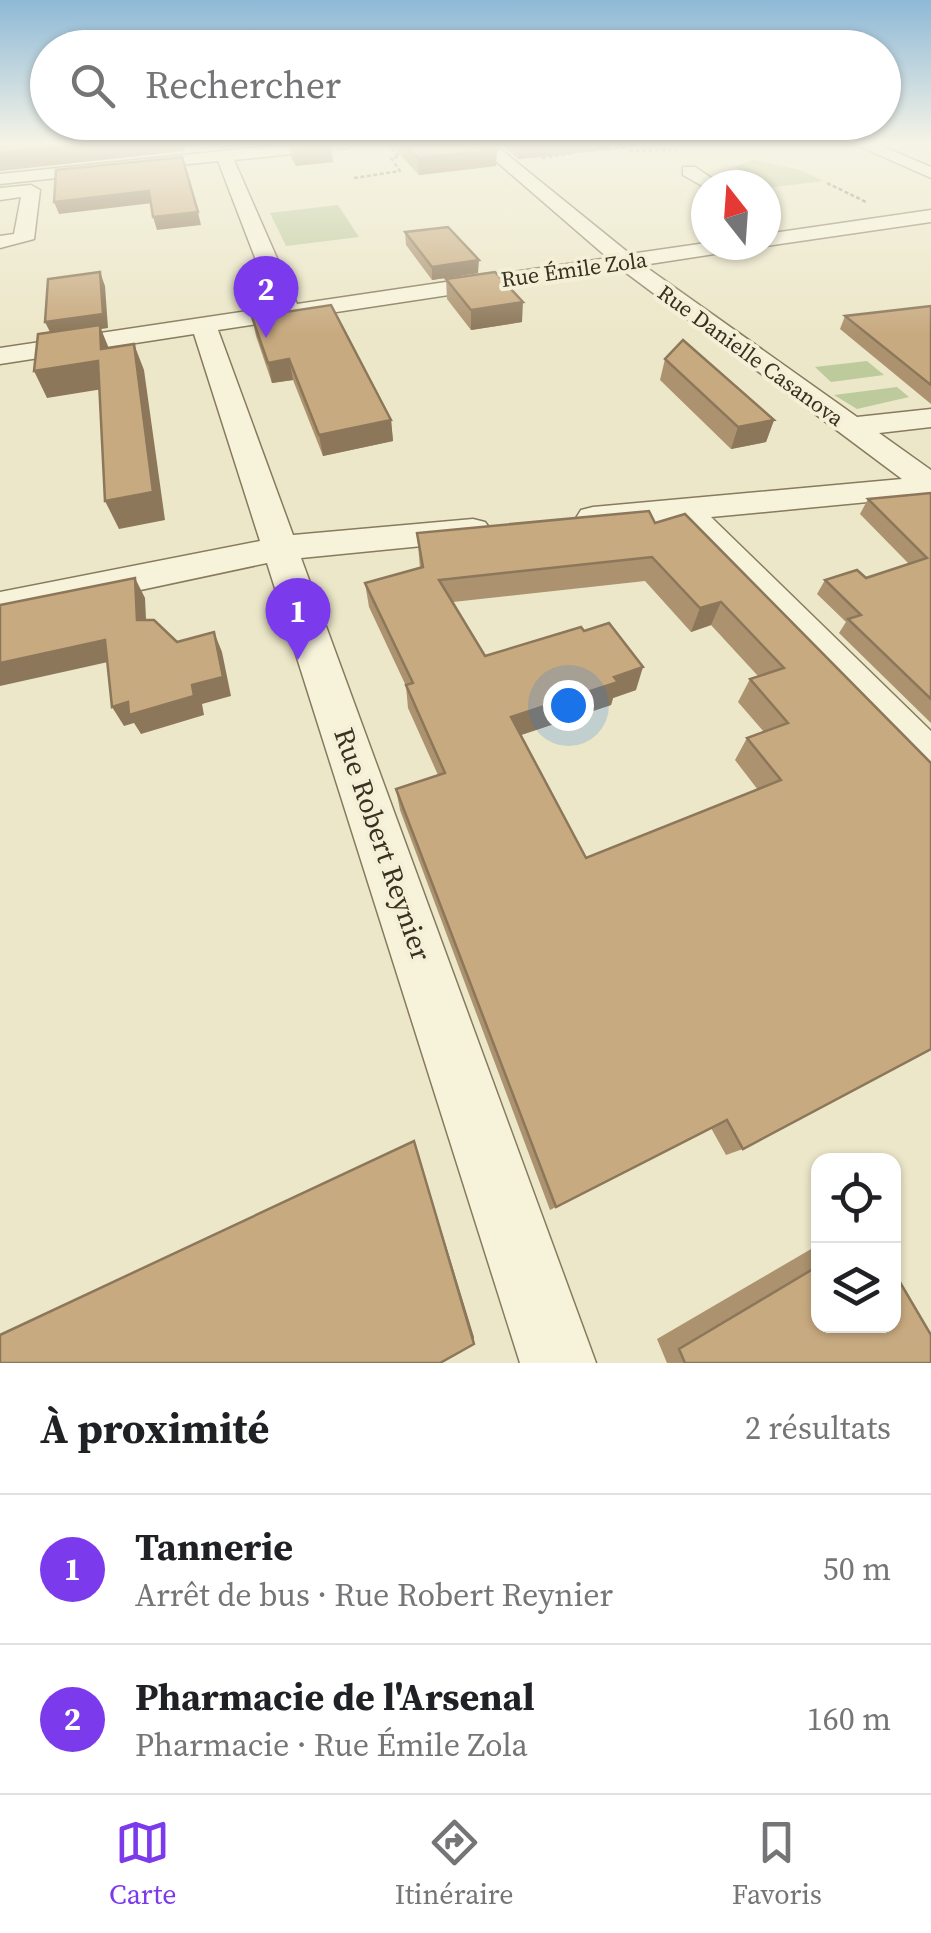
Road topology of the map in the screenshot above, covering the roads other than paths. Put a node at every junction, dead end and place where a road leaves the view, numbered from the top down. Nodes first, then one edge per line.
1 (28, 207) edge
2 (248, 207) edge
3 (561, 207) edge
4 (931, 216) edge
5 (781, 224) edge
6 (800, 235) junction
7 (781, 238) edge
8 (0, 242) edge
9 (691, 251) edge
10 (627, 261) junction
11 (289, 314) junction
12 (204, 326) junction
13 (0, 356) edge
14 (931, 418) edge
15 (852, 427) junction
16 (931, 485) edge
17 (684, 509) junction
18 (560, 521) edge
19 (504, 527) edge
20 (282, 548) junction
21 (0, 606) edge
22 (931, 760) edge
23 (558, 1363) edge

1 - 8 street
2 - 11 street
3 - 10 street, Rue Danielle Casanova
4 - 6 street
5 - 6 street
6 - 7 street
9 - 10 street, Rue Émile Zola
10 - 11 street, Rue Émile Zola
10 - 15 street, Rue Danielle Casanova
11 - 12 street, Rue Émile Zola
12 - 13 street, Rue Émile Zola
12 - 20 street, Rue Robert Reynier
14 - 15 street
15 - 16 street, Rue Danielle Casanova
16 - 17 street
17 - 18 street
17 - 22 street
19 - 20 street
20 - 21 street
20 - 23 street, Rue Robert Reynier

